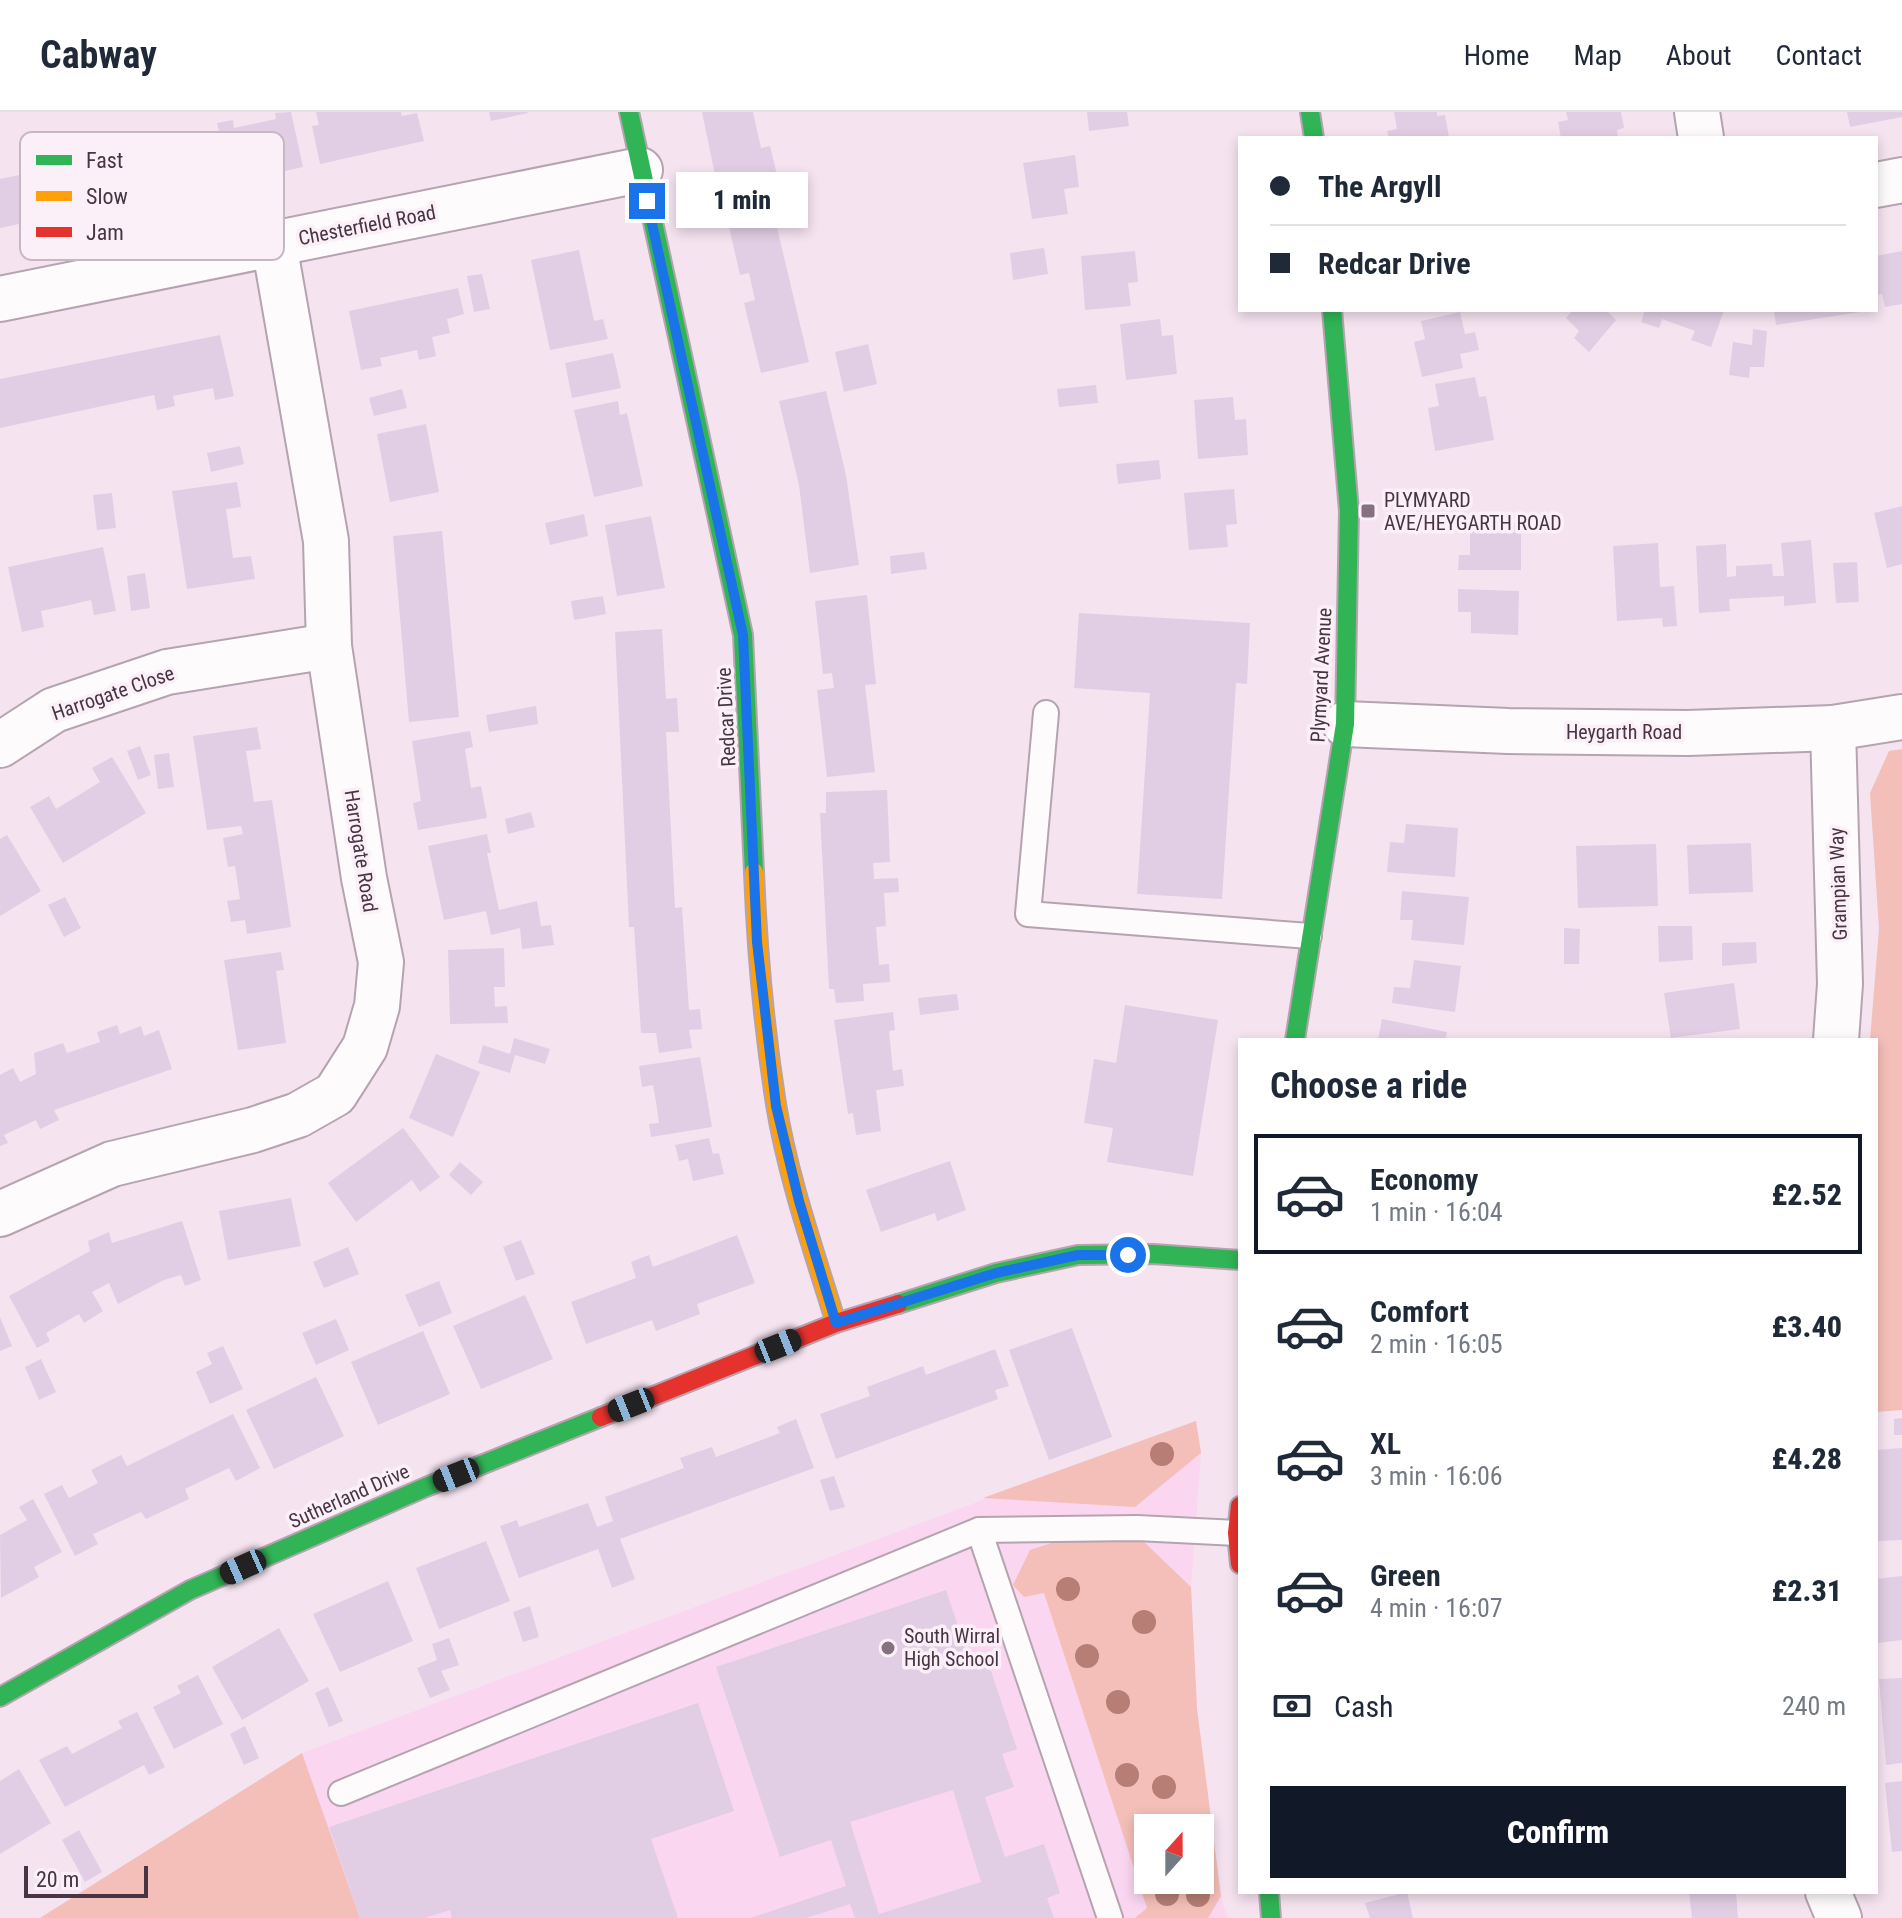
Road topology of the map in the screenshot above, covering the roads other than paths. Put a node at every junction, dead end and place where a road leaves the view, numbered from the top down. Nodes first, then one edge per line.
1 (629, 112) edge
2 (1310, 112) edge
3 (1697, 112) edge
4 (1314, 136) edge
5 (1701, 136) edge
6 (640, 170) junction
7 (1902, 180) edge
8 (1878, 185) edge
9 (284, 242) edge
10 (194, 260) edge
11 (277, 260) edge
12 (0, 299) edge
13 (1332, 312) edge
14 (329, 646) junction
15 (1046, 713) dead end
16 (1902, 717) edge
17 (1345, 724) junction
18 (1833, 728) junction
19 (0, 745) edge
20 (1309, 936) junction
21 (1295, 1038) edge
22 (1836, 1038) edge
23 (0, 1214) edge
24 (1238, 1260) edge
25 (836, 1323) junction
26 (1238, 1524) edge
27 (979, 1530) junction
28 (1237, 1533) junction
29 (1238, 1543) edge
30 (0, 1697) edge
31 (341, 1793) dead end
32 (1269, 1894) edge
33 (1829, 1894) edge
34 (1110, 1918) edge
35 (1271, 1918) edge
36 (1839, 1918) edge

1 - 6 street, Redcar Drive
2 - 4 street
3 - 5 street
6 - 9 street, Chesterfield Road
6 - 25 street, Redcar Drive
7 - 8 street
10 - 12 street, Chesterfield Road
11 - 14 street, Harrogate Road
13 - 17 street, Plymyard Avenue
14 - 19 street, Harrogate Close
14 - 23 street, Harrogate Road
15 - 20 lane
16 - 18 street, Heygarth Road
17 - 18 street, Heygarth Road
17 - 20 street, Plymyard Avenue
18 - 22 street, Grampian Way
20 - 21 street, Plymyard Avenue
24 - 25 street, Sutherland Drive
25 - 30 street, Sutherland Drive
26 - 28 street
27 - 28 lane
27 - 31 lane
27 - 34 lane
28 - 29 street
32 - 35 street
33 - 36 street

